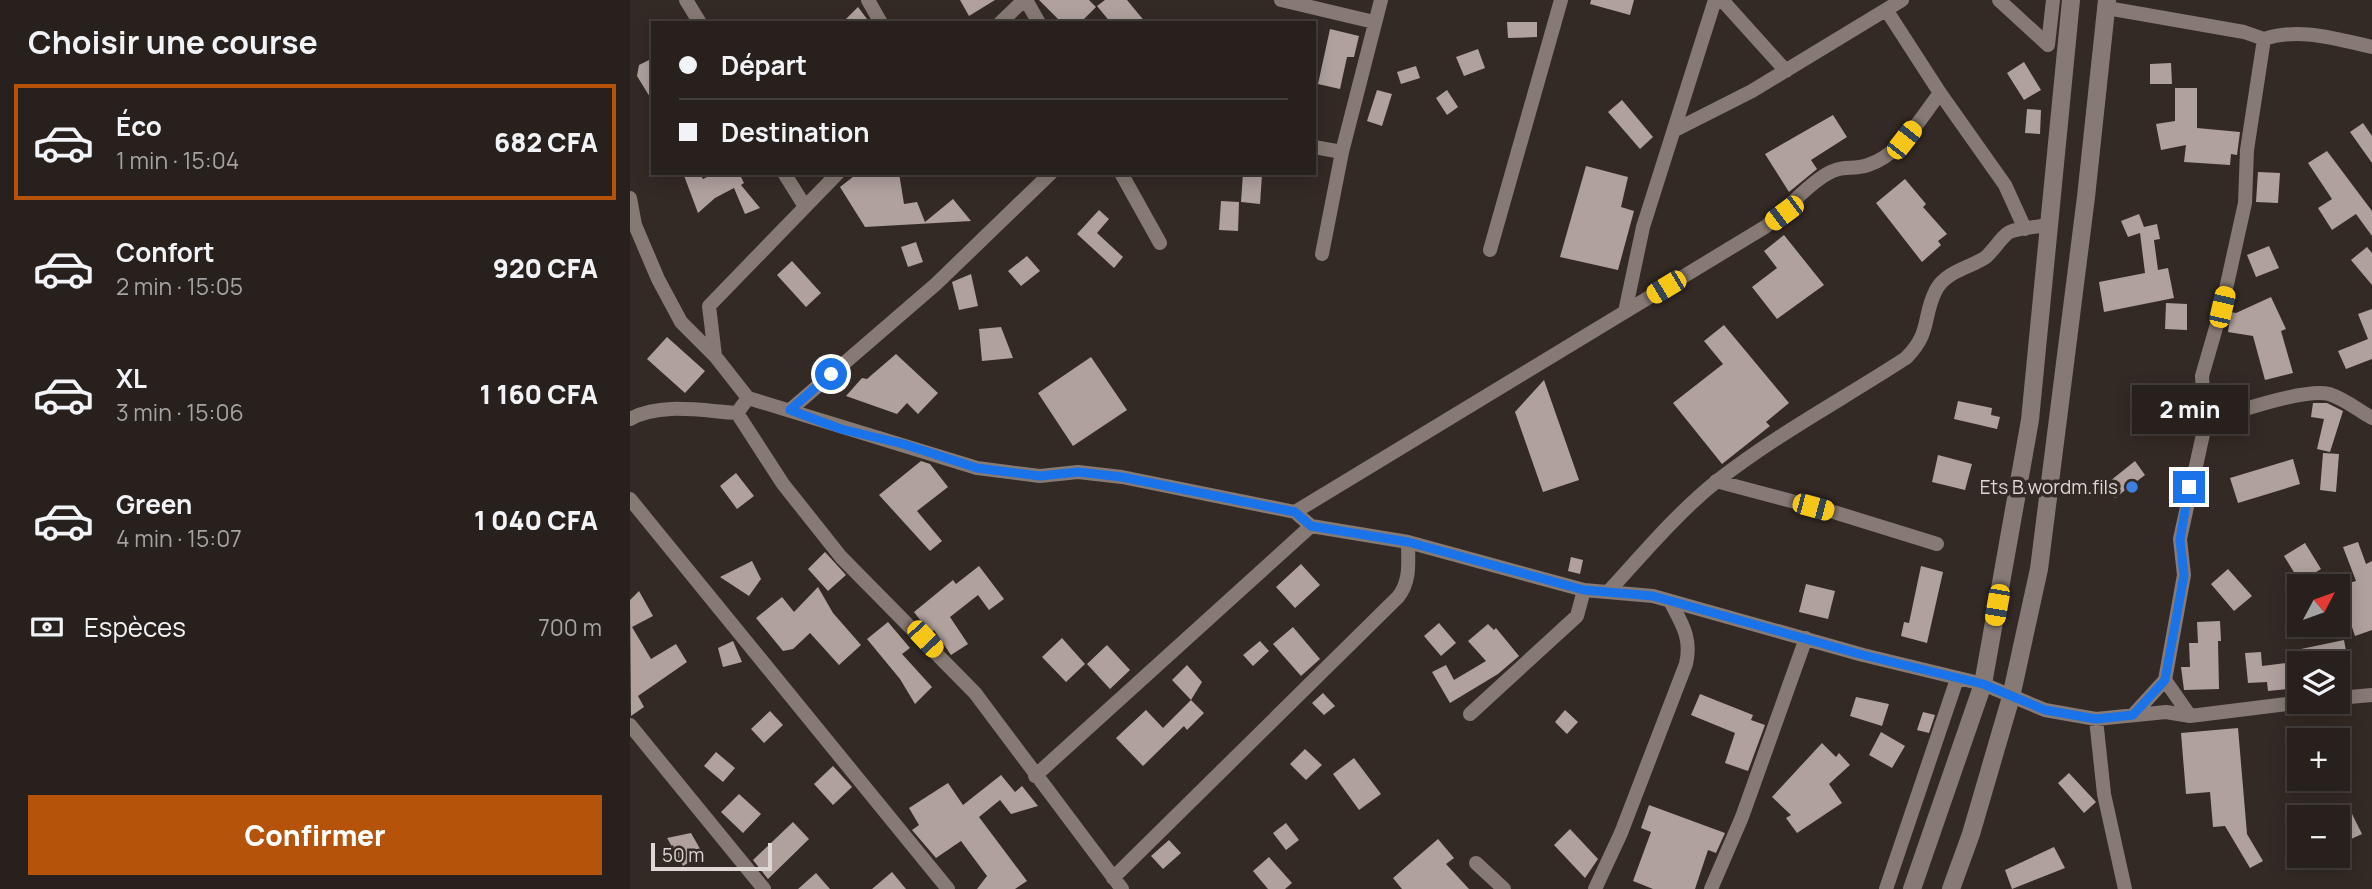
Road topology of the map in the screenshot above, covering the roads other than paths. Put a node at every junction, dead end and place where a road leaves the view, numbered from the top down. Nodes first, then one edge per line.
1 (686, 0) edge
2 (868, 0) edge
3 (1025, 0) edge
4 (1281, 0) edge
5 (1381, 0) edge
6 (1560, 0) edge
7 (1715, 0) edge
8 (1722, 0) edge
9 (1902, 0) edge
10 (1999, 0) edge
11 (2053, 0) edge
12 (2071, 0) edge
13 (2107, 4) edge
14 (1887, 11) junction
15 (699, 21) edge
16 (880, 21) edge
17 (1002, 21) edge
18 (1038, 21) edge
19 (1374, 22) junction
20 (2264, 40) junction
21 (2372, 47) edge
22 (1786, 71) junction
23 (1940, 93) junction
24 (1675, 131) junction
25 (1316, 146) edge
26 (1342, 152) junction
27 (785, 175) edge
28 (836, 175) edge
29 (1049, 175) edge
30 (1122, 175) edge
31 (630, 198) edge
32 (804, 205) junction
33 (2050, 225) junction
34 (2025, 229) junction
35 (1160, 243) dead end
36 (1490, 250) dead end
37 (1322, 254) dead end
38 (1625, 312) junction
39 (715, 356) junction
40 (748, 398) junction
41 (790, 410) junction
42 (737, 413) junction
43 (2372, 418) edge
44 (630, 419) edge
45 (2205, 425) junction
46 (1716, 481) junction
47 (630, 499) edge
48 (1295, 512) junction
49 (1311, 526) junction
50 (1408, 542) junction
51 (1937, 544) dead end
52 (1584, 590) junction
53 (1608, 592) junction
54 (1670, 601) junction
55 (1806, 639) junction
56 (1957, 679) junction
57 (2165, 680) junction
58 (1983, 684) junction
59 (2372, 695) edge
60 (2011, 697) junction
61 (2350, 697) edge
62 (2287, 704) edge
63 (1470, 714) dead end
64 (2133, 715) junction
65 (2190, 716) junction
66 (2096, 719) junction
67 (630, 725) edge
68 (1035, 776) junction
69 (1476, 863) dead end
70 (1117, 884) edge
71 (764, 889) edge
72 (948, 889) edge
73 (1504, 889) edge
74 (1595, 889) edge
75 (1711, 889) edge
76 (1886, 889) edge
77 (1912, 889) edge
78 (1951, 889) edge
79 (2125, 889) edge

1 - 15 street
2 - 16 street
3 - 17 street
3 - 18 street
4 - 19 street
5 - 19 street
6 - 36 street
7 - 24 street
8 - 22 street
9 - 14 street
10 - 11 street
12 - 33 main road
13 - 20 street
13 - 60 main road
14 - 22 street
14 - 23 street
19 - 26 street
20 - 21 street
20 - 45 street
22 - 24 street
23 - 34 street
23 - 38 street
24 - 38 street
25 - 26 street
26 - 37 street
27 - 32 street
28 - 32 street
29 - 41 street
30 - 35 street
31 - 39 street
32 - 39 street
33 - 34 street
33 - 58 main road
34 - 46 street
38 - 48 street
39 - 40 street
40 - 41 street
40 - 42 street
41 - 48 street
42 - 44 street
42 - 68 street
43 - 45 street
45 - 57 street
46 - 51 street
46 - 53 street
47 - 72 street
48 - 49 street
49 - 50 street
49 - 68 street
50 - 52 street
50 - 70 street
52 - 53 street
52 - 63 street
53 - 54 street
54 - 55 street
54 - 74 street
55 - 56 street
55 - 75 street
56 - 58 street
56 - 76 street
57 - 64 street
57 - 65 street
58 - 60 street
58 - 77 main road
59 - 61 street
60 - 66 street
60 - 78 main road
62 - 65 street
64 - 65 street
64 - 66 street
66 - 79 street
67 - 71 street
68 - 70 street
69 - 73 street

